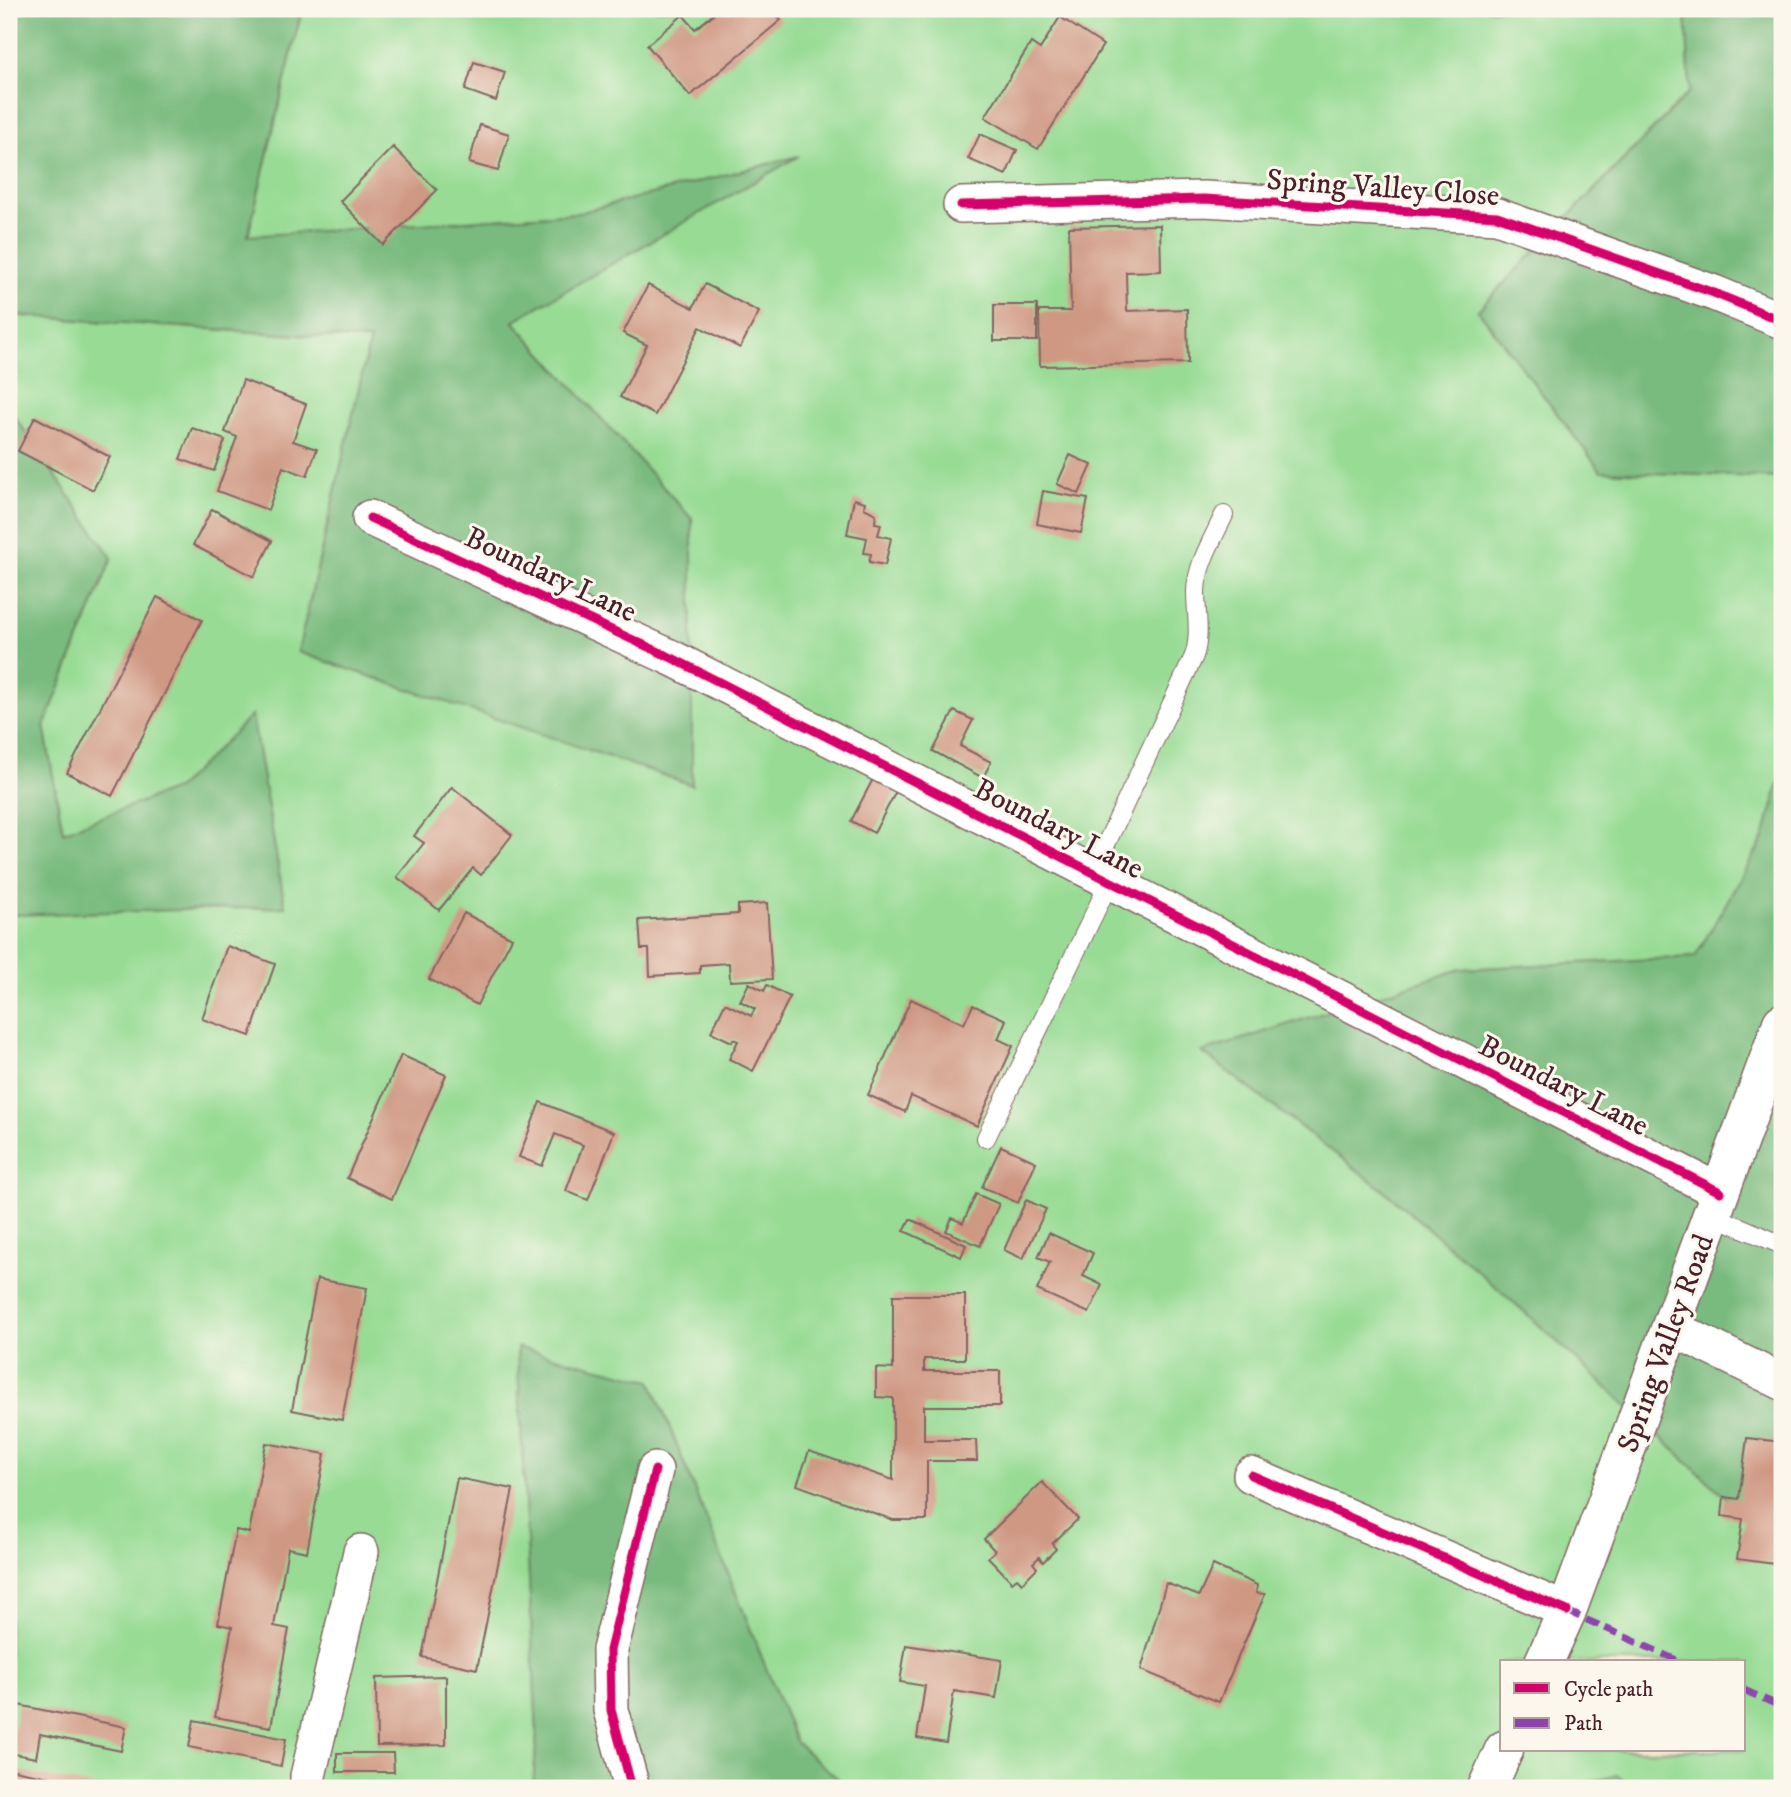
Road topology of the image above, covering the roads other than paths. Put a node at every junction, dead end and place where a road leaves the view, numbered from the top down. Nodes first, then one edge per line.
1 (961, 205) dead end
2 (1782, 321) edge
3 (1224, 515) dead end
4 (370, 518) dead end
5 (1101, 877) junction
6 (1782, 1023) edge
7 (986, 1138) dead end
8 (1716, 1204) junction
9 (1782, 1245) edge
10 (1670, 1327) junction
11 (1782, 1382) edge
12 (655, 1471) dead end
13 (1251, 1475) dead end
14 (361, 1552) dead end
15 (1567, 1611) junction
16 (1545, 1660) edge
17 (1503, 1752) edge
18 (309, 1788) edge
19 (632, 1788) edge
20 (1487, 1788) edge

1 - 2 street, Spring Valley Close
3 - 5 lane
4 - 5 street, Boundary Lane
5 - 7 lane
5 - 8 street, Boundary Lane
6 - 8 street, Spring Valley Road
8 - 9 lane
8 - 10 street, Spring Valley Road
10 - 11 street
10 - 15 street, Spring Valley Road
12 - 19 street
13 - 15 street
14 - 18 street
15 - 16 street, Spring Valley Road
17 - 20 street

